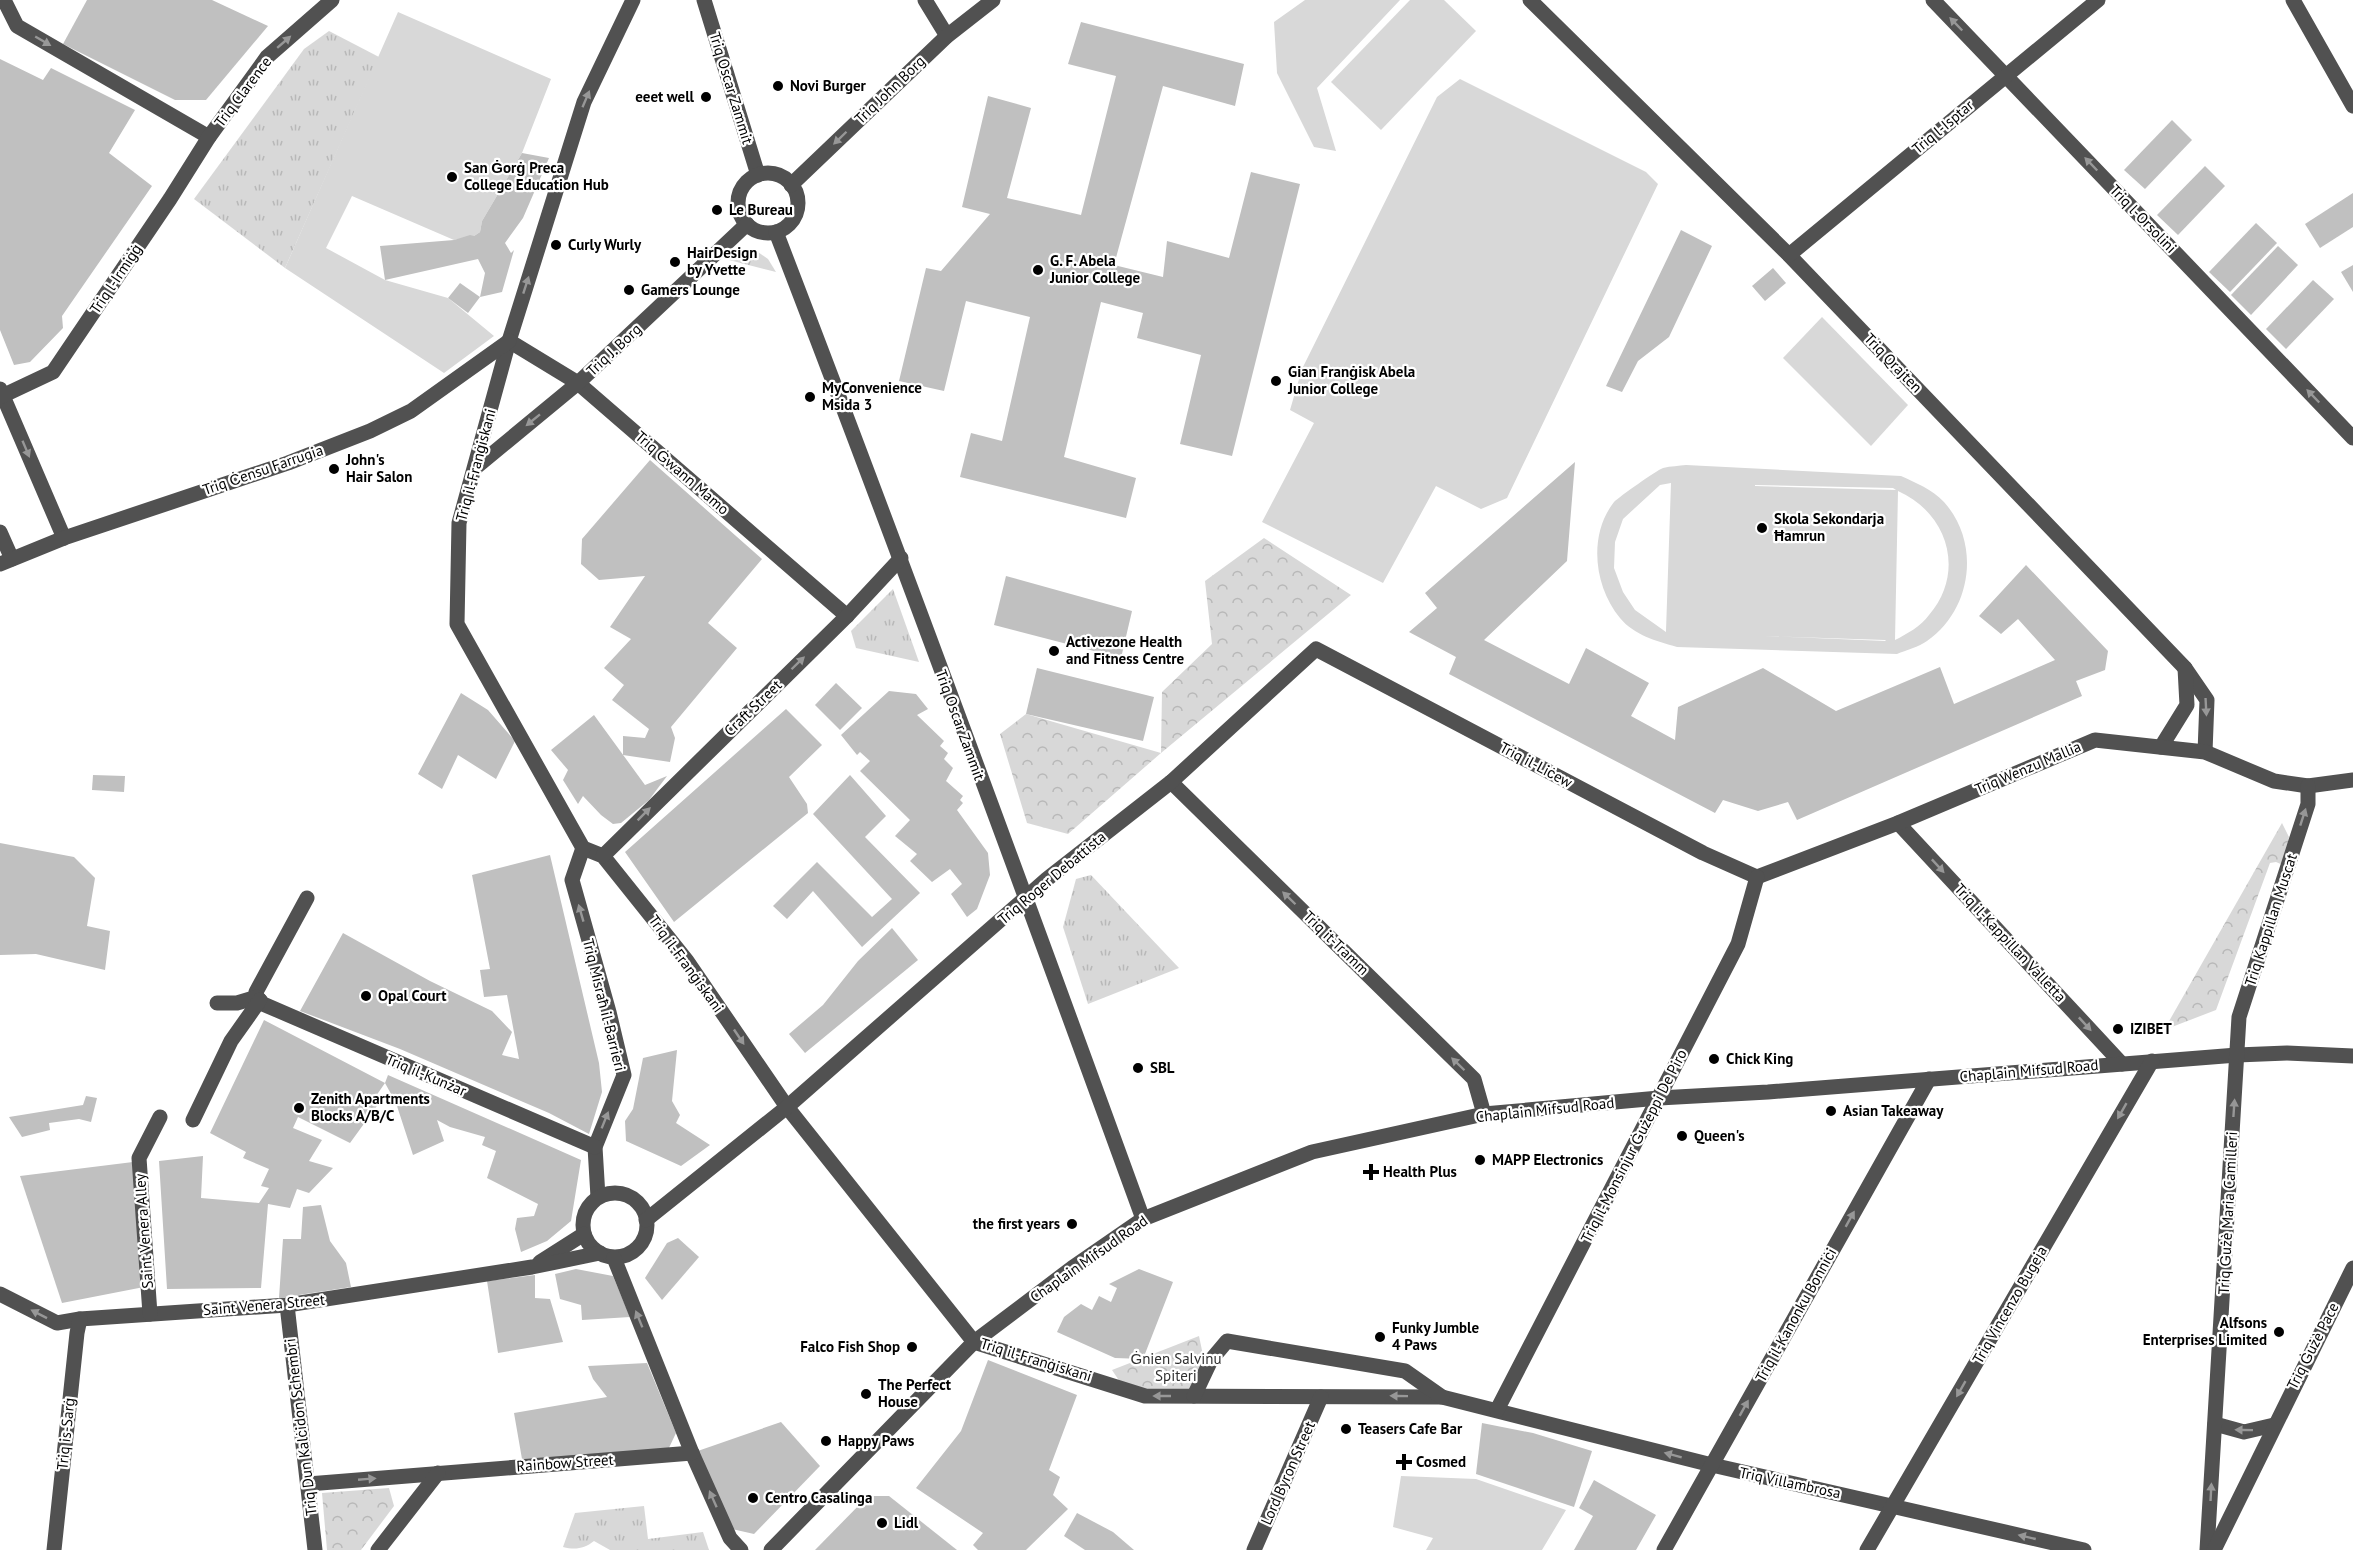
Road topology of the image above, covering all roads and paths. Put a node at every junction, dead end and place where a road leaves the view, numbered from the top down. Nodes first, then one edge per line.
1 (4, 0) edge
2 (332, 0) edge
3 (633, 0) edge
4 (704, 0) edge
5 (925, 0) edge
6 (993, 0) edge
7 (1530, 0) edge
8 (1933, 0) edge
9 (2098, 0) edge
10 (2293, 0) edge
11 (947, 36) junction
12 (2005, 75) junction
13 (2353, 106) edge
14 (209, 137) junction
15 (758, 175) junction
16 (792, 184) junction
17 (747, 224) junction
18 (776, 232) junction
19 (1789, 255) junction
20 (509, 341) junction
21 (578, 383) junction
22 (1, 394) edge
23 (2353, 438) edge
24 (475, 468) junction
25 (0, 532) edge
26 (64, 538) junction
27 (901, 558) junction
28 (6, 561) edge
29 (847, 615) junction
30 (1316, 650) joint
31 (2185, 668) junction
32 (2161, 747) junction
33 (2205, 752) junction
34 (2353, 780) edge
35 (1171, 782) junction
36 (2308, 786) junction
37 (1898, 823) junction
38 (583, 848) junction
39 (603, 856) junction
40 (1757, 878) junction
41 (307, 898) dead end
42 (1025, 899) junction
43 (258, 998) junction
44 (217, 1003) dead end
45 (2237, 1055) junction
46 (2353, 1056) edge
47 (2152, 1061) junction
48 (2122, 1064) junction
49 (1929, 1079) junction
50 (1659, 1098) junction
51 (787, 1107) junction
52 (1484, 1114) junction
53 (160, 1118) dead end
54 (193, 1120) dead end
55 (594, 1147) junction
56 (598, 1197) junction
57 (1143, 1219) junction
58 (646, 1220) junction
59 (584, 1234) junction
60 (607, 1256) junction
61 (532, 1267) junction
62 (2353, 1268) edge
63 (0, 1294) edge
64 (287, 1305) junction
65 (150, 1314) junction
66 (80, 1319) junction
67 (974, 1342) junction
68 (1194, 1396) junction
69 (1321, 1397) junction
70 (1442, 1397) junction
71 (1497, 1410) junction
72 (2215, 1424) junction
73 (2274, 1425) junction
74 (693, 1453) junction
75 (1712, 1465) junction
76 (438, 1473) junction
77 (308, 1484) junction
78 (1893, 1505) junction
79 (54, 1550) edge
80 (315, 1550) edge
81 (378, 1550) edge
82 (741, 1550) edge
83 (771, 1550) edge
84 (1254, 1550) edge
85 (1664, 1550) edge
86 (1867, 1550) edge
87 (2084, 1550) edge
88 (2207, 1550) edge
89 (2214, 1550) edge

1 -> 14 street
14 -> 2 street, Triq Clarence
20 -> 3 street
4 - 15 street, Triq Oscar Zammit
5 - 11 street
6 - 11 street, Triq John Borg
7 - 19 street, Triq Qrajten
12 -> 8 street, Triq l-Orsolini
9 - 12 street, Triq l-Isptar
10 - 13 street
11 -> 16 street, Triq John Borg
12 - 19 street, Triq l-Isptar
23 -> 12 street, Triq l-Orsolini
14 - 22 street, Triq l-Irmiġġ
15 - 16 street
15 - 17 street
16 - 18 street
17 - 18 street
17 - 21 street, Triq J. Borg
18 - 27 street, Triq Oscar Zammit
19 - 31 street, Triq Qrajten
20 - 21 street, Triq Ġwann Mamo
20 - 24 street, Triq il-Franġiskani
20 - 26 street, Triq Ċensu Farrugia
21 -> 24 street, Triq J. Borg
21 - 29 street, Triq Ġwann Mamo
22 -> 26 street
24 - 38 street, Triq il-Franġiskani
25 - 28 street
26 - 28 street, Triq Ċensu Farrugia
27 - 29 street, Craft Street
27 - 42 street, Triq Oscar Zammit
39 -> 29 street, Craft Street
30 - 35 street, Triq Roger Debattista
30 - 40 street, Triq il-Liċew
31 - 32 street
31 -> 33 street, Triq Qrajten
32 - 33 street, Triq Wenzu Mallia
32 - 37 street, Triq Wenzu Mallia
33 - 36 street, Triq Wenzu Mallia
34 - 36 street, Triq Wenzu Mallia
35 - 42 street, Triq Roger Debattista
52 -> 35 street, Triq it-Tramm
45 -> 36 street, Triq Kappillan Muscat
37 - 40 street, Triq Wenzu Mallia
37 -> 48 street, Triq il-Kappillan Valletta
38 - 39 street, Triq il-Franġiskani
55 -> 38 street, Triq Misraħ il-Barrieri
39 -> 51 street, Triq il-Franġiskani
40 - 50 street, Triq il-Monsinjur Ġużeppi De Piro
41 - 43 street
42 - 51 street, Triq Roger Debattista
42 - 57 street, Triq Oscar Zammit
43 - 44 street
43 - 54 street
43 - 55 street, Triq il-Kunżar
45 - 46 street, Chaplain Mifsud Road
45 - 47 street, Chaplain Mifsud Road
72 -> 45 street, Triq Ġużè Maria Camilleri
47 - 48 street, Chaplain Mifsud Road
47 -> 78 street, Triq Vincenzo Bugeja
48 - 49 street, Chaplain Mifsud Road
49 - 50 street, Chaplain Mifsud Road
75 -> 49 street, Triq il-Kanonku Bonniċi
50 - 52 street, Chaplain Mifsud Road
50 - 71 street, Triq il-Monsinjur Ġużeppi De Piro
51 - 58 street
51 - 67 street, Triq il-Franġiskani
52 - 57 street, Chaplain Mifsud Road
53 - 65 street, Saint Venera Alley
55 - 56 street, Triq Misraħ il-Barrieri
56 - 58 street
56 - 59 street
57 - 67 street, Chaplain Mifsud Road
58 - 60 street
59 - 60 street
59 - 61 street, Saint Venera Street
60 - 61 street, Saint Venera Street
74 -> 60 street
61 - 64 street, Saint Venera Street
62 - 73 street, Triq Ġużè Pace
66 -> 63 street, Saint Venera Street
64 - 65 street, Saint Venera Street
64 - 77 street, Triq Dun Kalċidon Schembri
65 - 66 street, Saint Venera Street
66 - 79 street, Triq is-Sarġ
68 -> 67 street, Triq il-Franġiskani
67 - 83 street, Chaplain Mifsud Road
68 - 69 street, Triq il-Franġiskani
68 - 70 street, Triq il-Franġiskani
70 -> 69 street, Triq il-Franġiskani
69 - 84 street, Lord Byron Street
70 - 71 street, Triq il-Franġiskani
75 -> 71 street, Triq Villambrosa
73 -> 72 street
88 -> 72 street, Triq Ġużè Maria Camilleri
73 - 89 street, Triq Ġużè Pace
74 - 76 street, Rainbow Street
82 -> 74 street
75 - 78 street, Triq Villambrosa
75 - 85 street, Triq il-Kanonku Bonniċi
77 -> 76 street, Rainbow Street
76 - 81 street
77 - 80 street, Triq Dun Kalċidon Schembri
78 - 86 street, Triq Vincenzo Bugeja
87 -> 78 street, Triq Villambrosa

